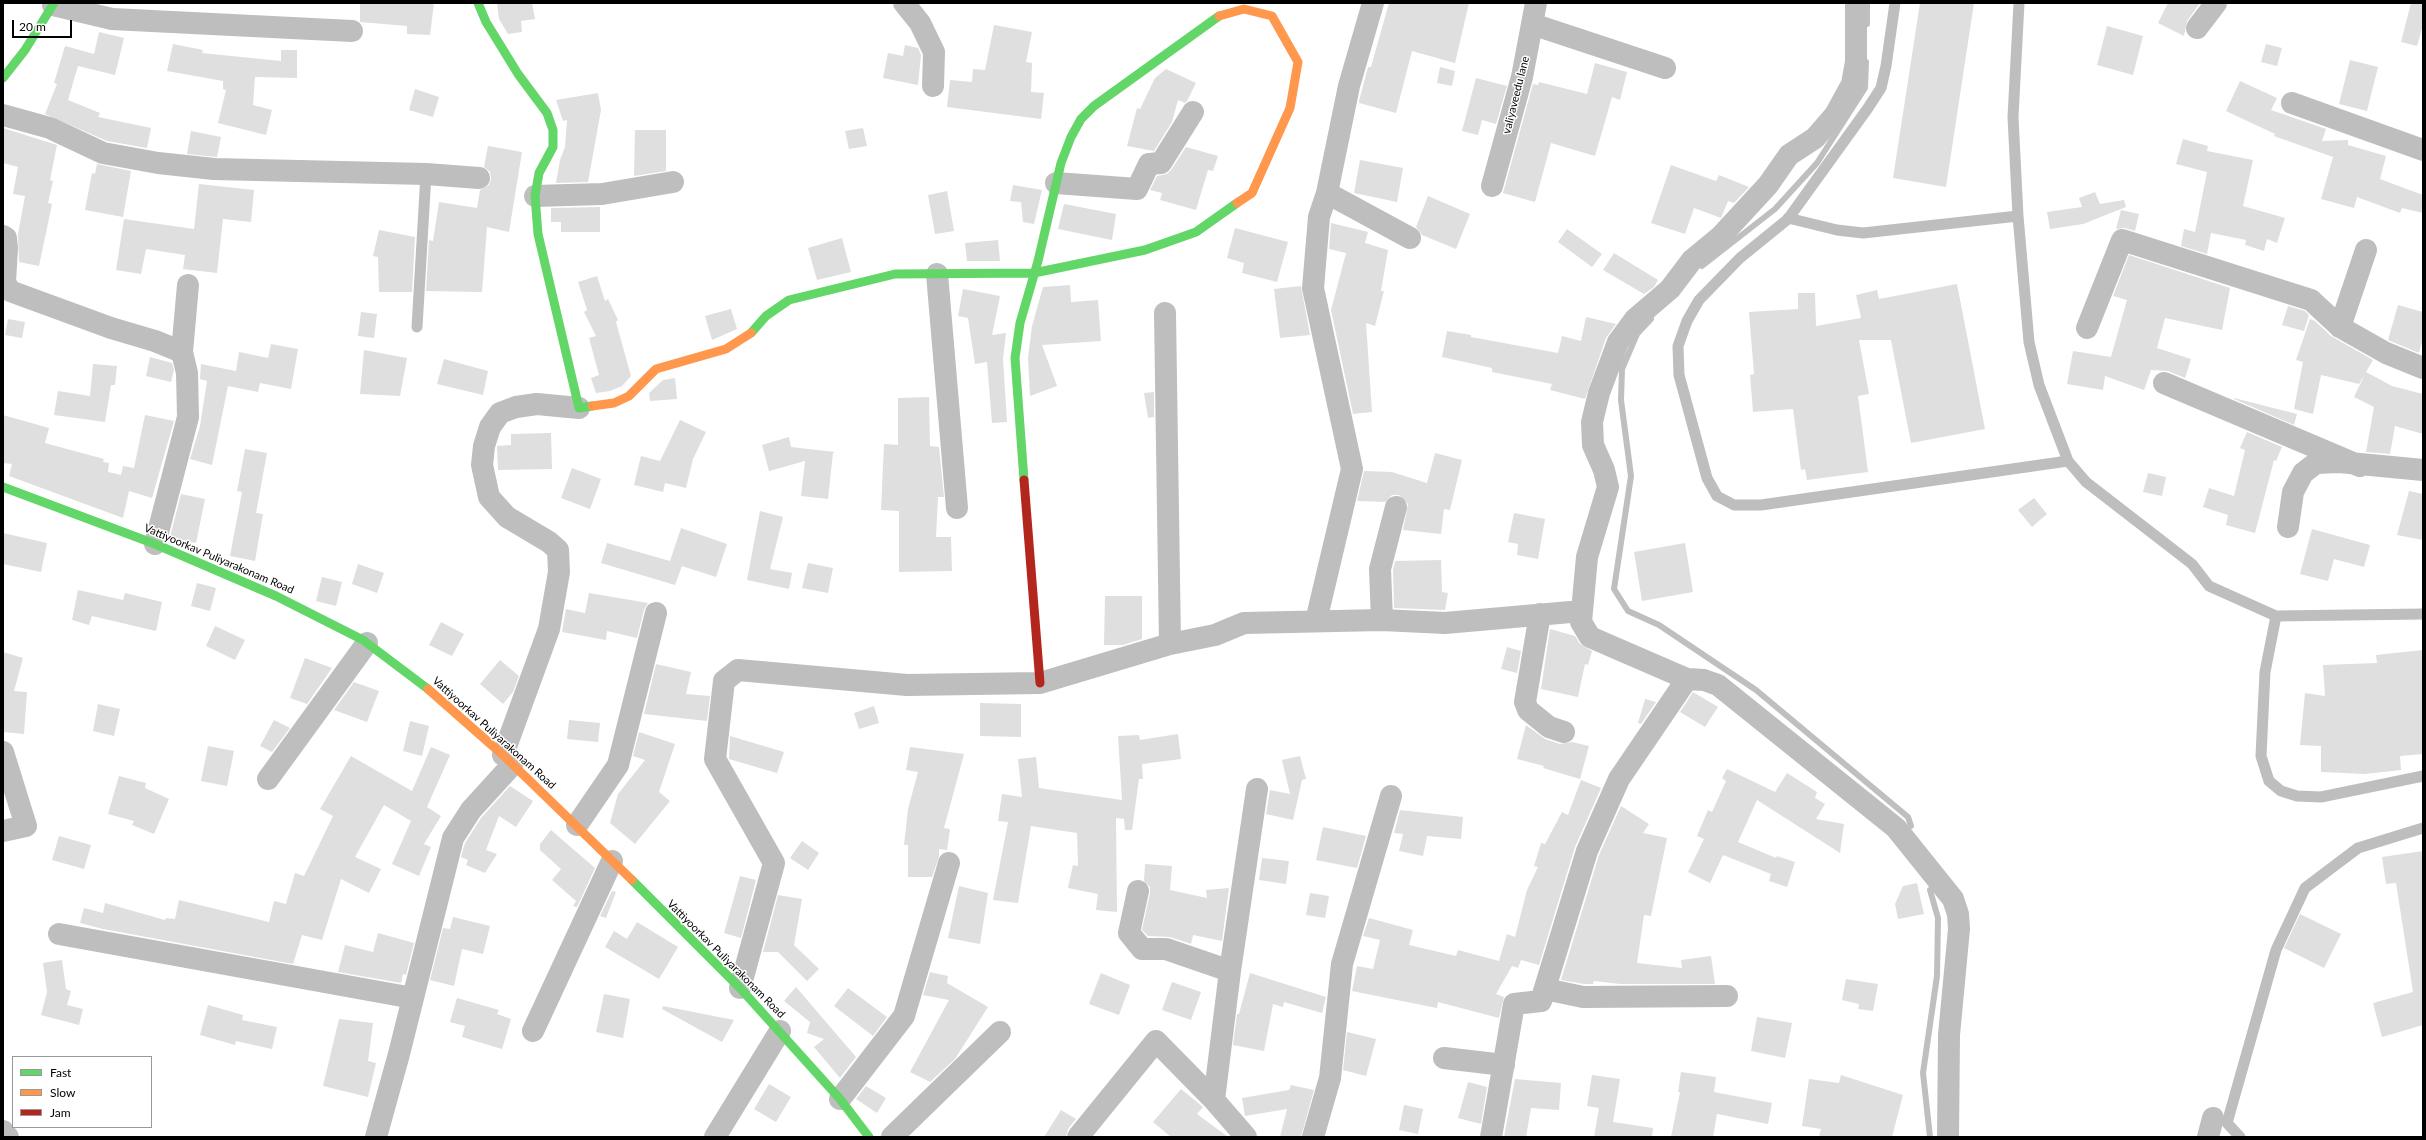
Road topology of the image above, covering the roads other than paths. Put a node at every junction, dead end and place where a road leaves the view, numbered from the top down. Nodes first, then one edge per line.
1 (478, 3) edge
2 (904, 3) edge
3 (1373, 3) edge
4 (1536, 3) edge
5 (1856, 3) edge
6 (1895, 3) edge
7 (2019, 3) edge
8 (2216, 3) edge
9 (53, 4) edge
10 (1532, 24) junction
11 (2198, 28) dead end
12 (352, 31) dead end
13 (1666, 68) dead end
14 (3, 78) edge
15 (933, 86) dead end
16 (2292, 103) dead end
17 (1193, 112) dead end
18 (3, 115) edge
19 (2423, 150) edge
20 (426, 174) junction
21 (479, 178) dead end
22 (673, 182) dead end
23 (1056, 183) junction
24 (1492, 186) dead end
25 (1327, 193) junction
26 (536, 196) junction
27 (2018, 216) junction
28 (1788, 218) junction
29 (3, 236) edge
30 (1410, 238) dead end
31 (2366, 250) dead end
32 (1034, 273) junction
33 (937, 274) junction
34 (188, 285) dead end
35 (1164, 313) dead end
36 (2340, 326) junction
37 (417, 327) dead end
38 (2086, 328) dead end
39 (182, 352) junction
40 (2423, 368) edge
41 (2164, 383) dead end
42 (579, 408) junction
43 (2068, 461) junction
44 (2360, 466) junction
45 (2423, 470) edge
46 (3, 487) edge
47 (1396, 507) dead end
48 (957, 508) dead end
49 (2288, 527) dead end
50 (155, 544) junction
51 (1582, 611) junction
52 (656, 613) dead end
53 (1540, 614) junction
54 (2423, 614) edge
55 (2276, 616) junction
56 (1382, 620) junction
57 (1316, 621) junction
58 (367, 643) junction
59 (1170, 644) junction
60 (1687, 679) junction
61 (1040, 683) junction
62 (1564, 732) dead end
63 (3, 752) edge
64 (508, 760) junction
65 (2423, 776) edge
66 (268, 778) dead end
67 (1257, 789) dead end
68 (1391, 796) dead end
69 (577, 825) junction
70 (2423, 828) edge
71 (3, 831) edge
72 (612, 861) junction
73 (949, 863) dead end
74 (1138, 891) dead end
75 (59, 934) dead end
76 (1230, 971) junction
77 (740, 988) junction
78 (1545, 989) junction
79 (1727, 996) dead end
80 (413, 998) junction
81 (533, 1031) dead end
82 (780, 1031) junction
83 (1000, 1032) dead end
84 (1444, 1058) dead end
85 (1504, 1065) junction
86 (840, 1099) junction
87 (1214, 1100) junction
88 (3, 1131) edge
89 (8, 1137) edge
90 (376, 1137) edge
91 (716, 1137) edge
92 (869, 1137) edge
93 (892, 1137) edge
94 (1078, 1137) edge
95 (1246, 1137) edge
96 (1313, 1137) edge
97 (1491, 1137) edge
98 (1948, 1137) edge
99 (2240, 1137) edge

1 - 26 street
2 - 15 street
3 - 25 street
4 - 10 street, valiyaveedu lane
5 - 51 street
6 - 28 lane
7 - 27 lane
8 - 11 street
9 - 12 street
9 - 14 street
10 - 13 street
10 - 24 street, valiyaveedu lane
16 - 19 street
17 - 23 street
18 - 20 street
20 - 21 street
20 - 37 lane
22 - 26 street
23 - 32 street
23 - 32 street
25 - 30 street
25 - 57 street
26 - 42 street
27 - 28 lane
27 - 43 lane
28 - 43 lane
29 - 39 street
31 - 36 street
32 - 33 street
32 - 61 street
33 - 42 street
33 - 48 street
34 - 39 street
35 - 59 street
36 - 38 street
36 - 40 street
39 - 50 street
41 - 44 street
42 - 64 street
43 - 55 lane
44 - 45 street
44 - 49 street
46 - 50 street, Vattiyoorkav Puliyarakonam Road
47 - 56 street
50 - 58 street, Vattiyoorkav Puliyarakonam Road
51 - 53 street
51 - 60 street
52 - 69 street
53 - 56 street
53 - 62 street
54 - 55 lane
55 - 65 lane
56 - 57 street
57 - 59 street
58 - 64 street, Vattiyoorkav Puliyarakonam Road
58 - 66 street
59 - 61 street
60 - 78 street
60 - 98 street
61 - 77 street
63 - 71 street
64 - 69 street, Vattiyoorkav Puliyarakonam Road
64 - 80 street
67 - 76 street
68 - 96 street
69 - 72 street, Vattiyoorkav Puliyarakonam Road
70 - 99 lane
72 - 77 street, Vattiyoorkav Puliyarakonam Road
72 - 81 street
73 - 86 street
74 - 76 street
75 - 80 street
76 - 87 street
77 - 82 street, Vattiyoorkav Puliyarakonam Road
78 - 79 street
78 - 85 street
80 - 90 street
82 - 86 street, Vattiyoorkav Puliyarakonam Road
82 - 91 street
83 - 93 street
84 - 85 street
85 - 97 street
86 - 92 street, Vattiyoorkav Puliyarakonam Road
87 - 94 street
87 - 95 street
88 - 89 street

